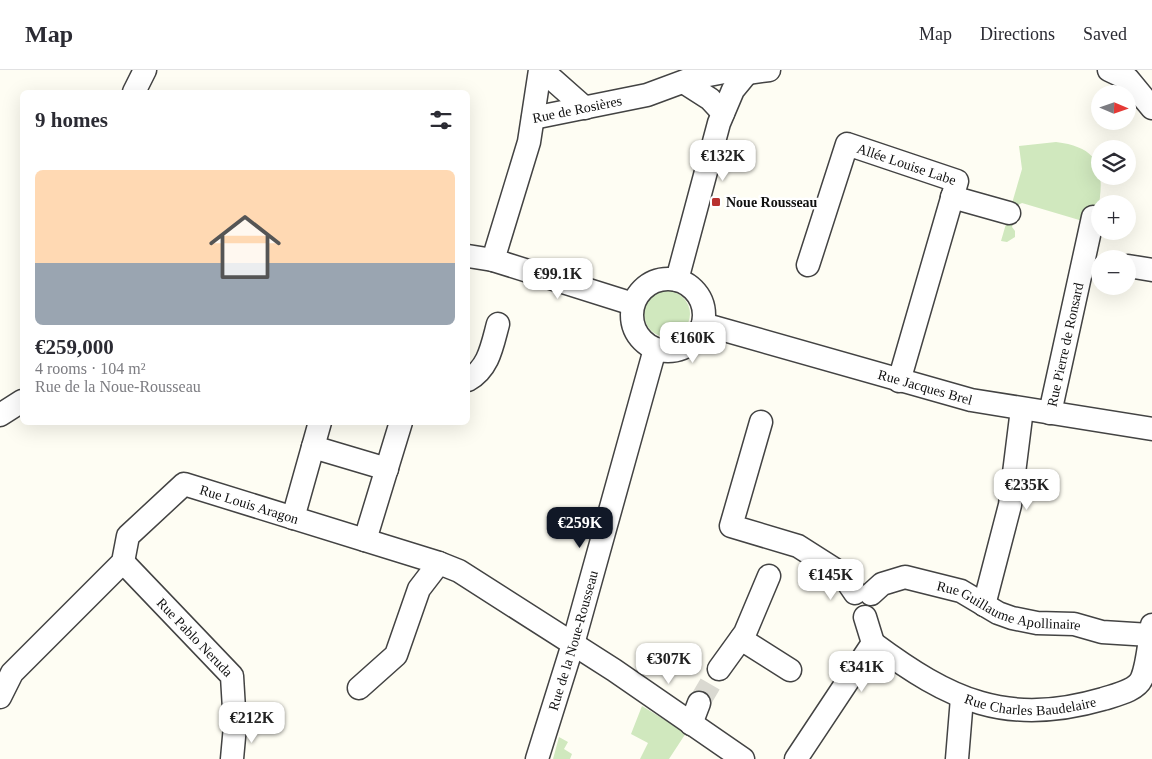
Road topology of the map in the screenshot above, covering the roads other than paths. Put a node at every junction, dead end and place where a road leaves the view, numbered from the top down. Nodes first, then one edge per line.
1 (145, 70) edge
2 (541, 70) edge
3 (1109, 70) edge
4 (748, 71) edge
5 (685, 83) junction
6 (135, 90) edge
7 (585, 108) junction
8 (1152, 108) edge
9 (723, 113) junction
10 (533, 118) junction
11 (952, 198) junction
12 (1009, 213) dead end
13 (470, 256) edge
14 (493, 260) junction
15 (808, 265) dead end
16 (1091, 265) edge
17 (1136, 267) edge
18 (1152, 270) edge
19 (677, 280) junction
20 (633, 309) junction
21 (498, 324) dead end
22 (703, 324) junction
23 (655, 349) junction
24 (470, 379) edge
25 (899, 381) junction
26 (20, 402) edge
27 (1022, 409) junction
28 (1050, 413) junction
29 (0, 415) edge
30 (760, 422) dead end
31 (319, 425) edge
32 (400, 425) edge
33 (1152, 430) edge
34 (313, 447) junction
35 (387, 469) junction
36 (293, 518) junction
37 (365, 540) junction
38 (123, 562) junction
39 (438, 563) junction
40 (769, 576) dead end
41 (863, 594) junction
42 (984, 605) junction
43 (1151, 630) edge
44 (741, 639) junction
45 (873, 643) junction
46 (573, 644) junction
47 (719, 669) tunnel mouth
48 (790, 670) dead end
49 (360, 688) dead end
50 (0, 697) edge
51 (962, 698) junction
52 (699, 703) tunnel mouth
53 (691, 724) junction
54 (232, 759) edge
55 (537, 759) edge
56 (743, 759) edge
57 (796, 759) edge
58 (957, 759) edge

1 - 6 street
2 - 7 street
2 - 10 street
3 - 8 street
4 - 5 street, Rue de Rosières
4 - 9 street
5 - 7 street, Rue de Rosières
5 - 9 street
7 - 10 street, Rue de Rosières
9 - 19 street
10 - 14 street, Rue de Rosières
11 - 12 street, Allée Louise Labe
11 - 15 street, Allée Louise Labe
11 - 25 street, Allée Louise Labe
13 - 14 street
14 - 20 street
16 - 28 street, Rue Pierre de Ronsard
17 - 18 street
19 - 20 street
19 - 22 street
20 - 23 street
21 - 24 street
22 - 23 street
22 - 25 street, Rue Jacques Brel
23 - 46 street, Rue de la Noue-Rousseau
25 - 27 street, Rue Jacques Brel
26 - 29 street
27 - 28 street, Rue Jacques Brel
27 - 42 street
28 - 33 street, Rue Jacques Brel
30 - 41 street
31 - 34 street
32 - 35 street
34 - 35 street
34 - 36 street
35 - 37 street
36 - 37 street, Rue Louis Aragon
36 - 38 street, Rue Louis Aragon
37 - 39 street, Rue Louis Aragon
38 - 50 street
38 - 54 street, Rue Pablo Neruda
39 - 46 street, Rue Louis Aragon
39 - 49 street
40 - 44 street
41 - 42 street, Rue Guillaume Apollinaire
41 - 45 street
42 - 43 street, Rue Guillaume Apollinaire
43 - 51 street, Rue Charles Baudelaire
44 - 47 street
44 - 48 street
45 - 51 street, Rue Charles Baudelaire
45 - 57 street
46 - 53 street, Rue Louis Aragon
46 - 55 street, Rue de la Noue-Rousseau
51 - 58 street
52 - 53 street
53 - 56 street, Rue Louis Aragon

